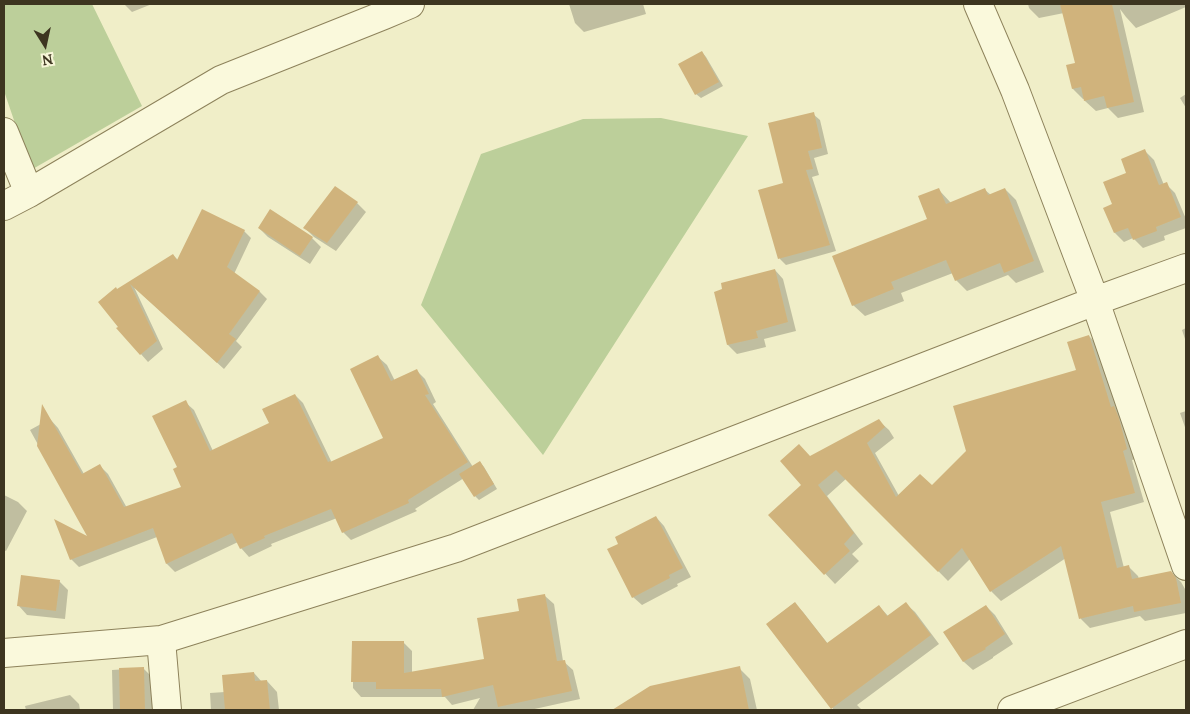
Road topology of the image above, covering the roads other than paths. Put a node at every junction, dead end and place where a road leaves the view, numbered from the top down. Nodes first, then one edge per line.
1 (410, 4) edge
2 (978, 4) edge
3 (4, 132) edge
4 (28, 193) junction
5 (4, 206) edge
6 (1186, 268) edge
7 (1095, 301) junction
8 (1186, 566) edge
9 (161, 640) junction
10 (1186, 644) edge
11 (4, 653) edge
12 (166, 710) edge
13 (1012, 710) edge

1 - 4 street
2 - 7 street
3 - 4 street
4 - 5 street
6 - 7 street
7 - 8 street
7 - 9 street
9 - 11 street
9 - 12 street
10 - 13 street

